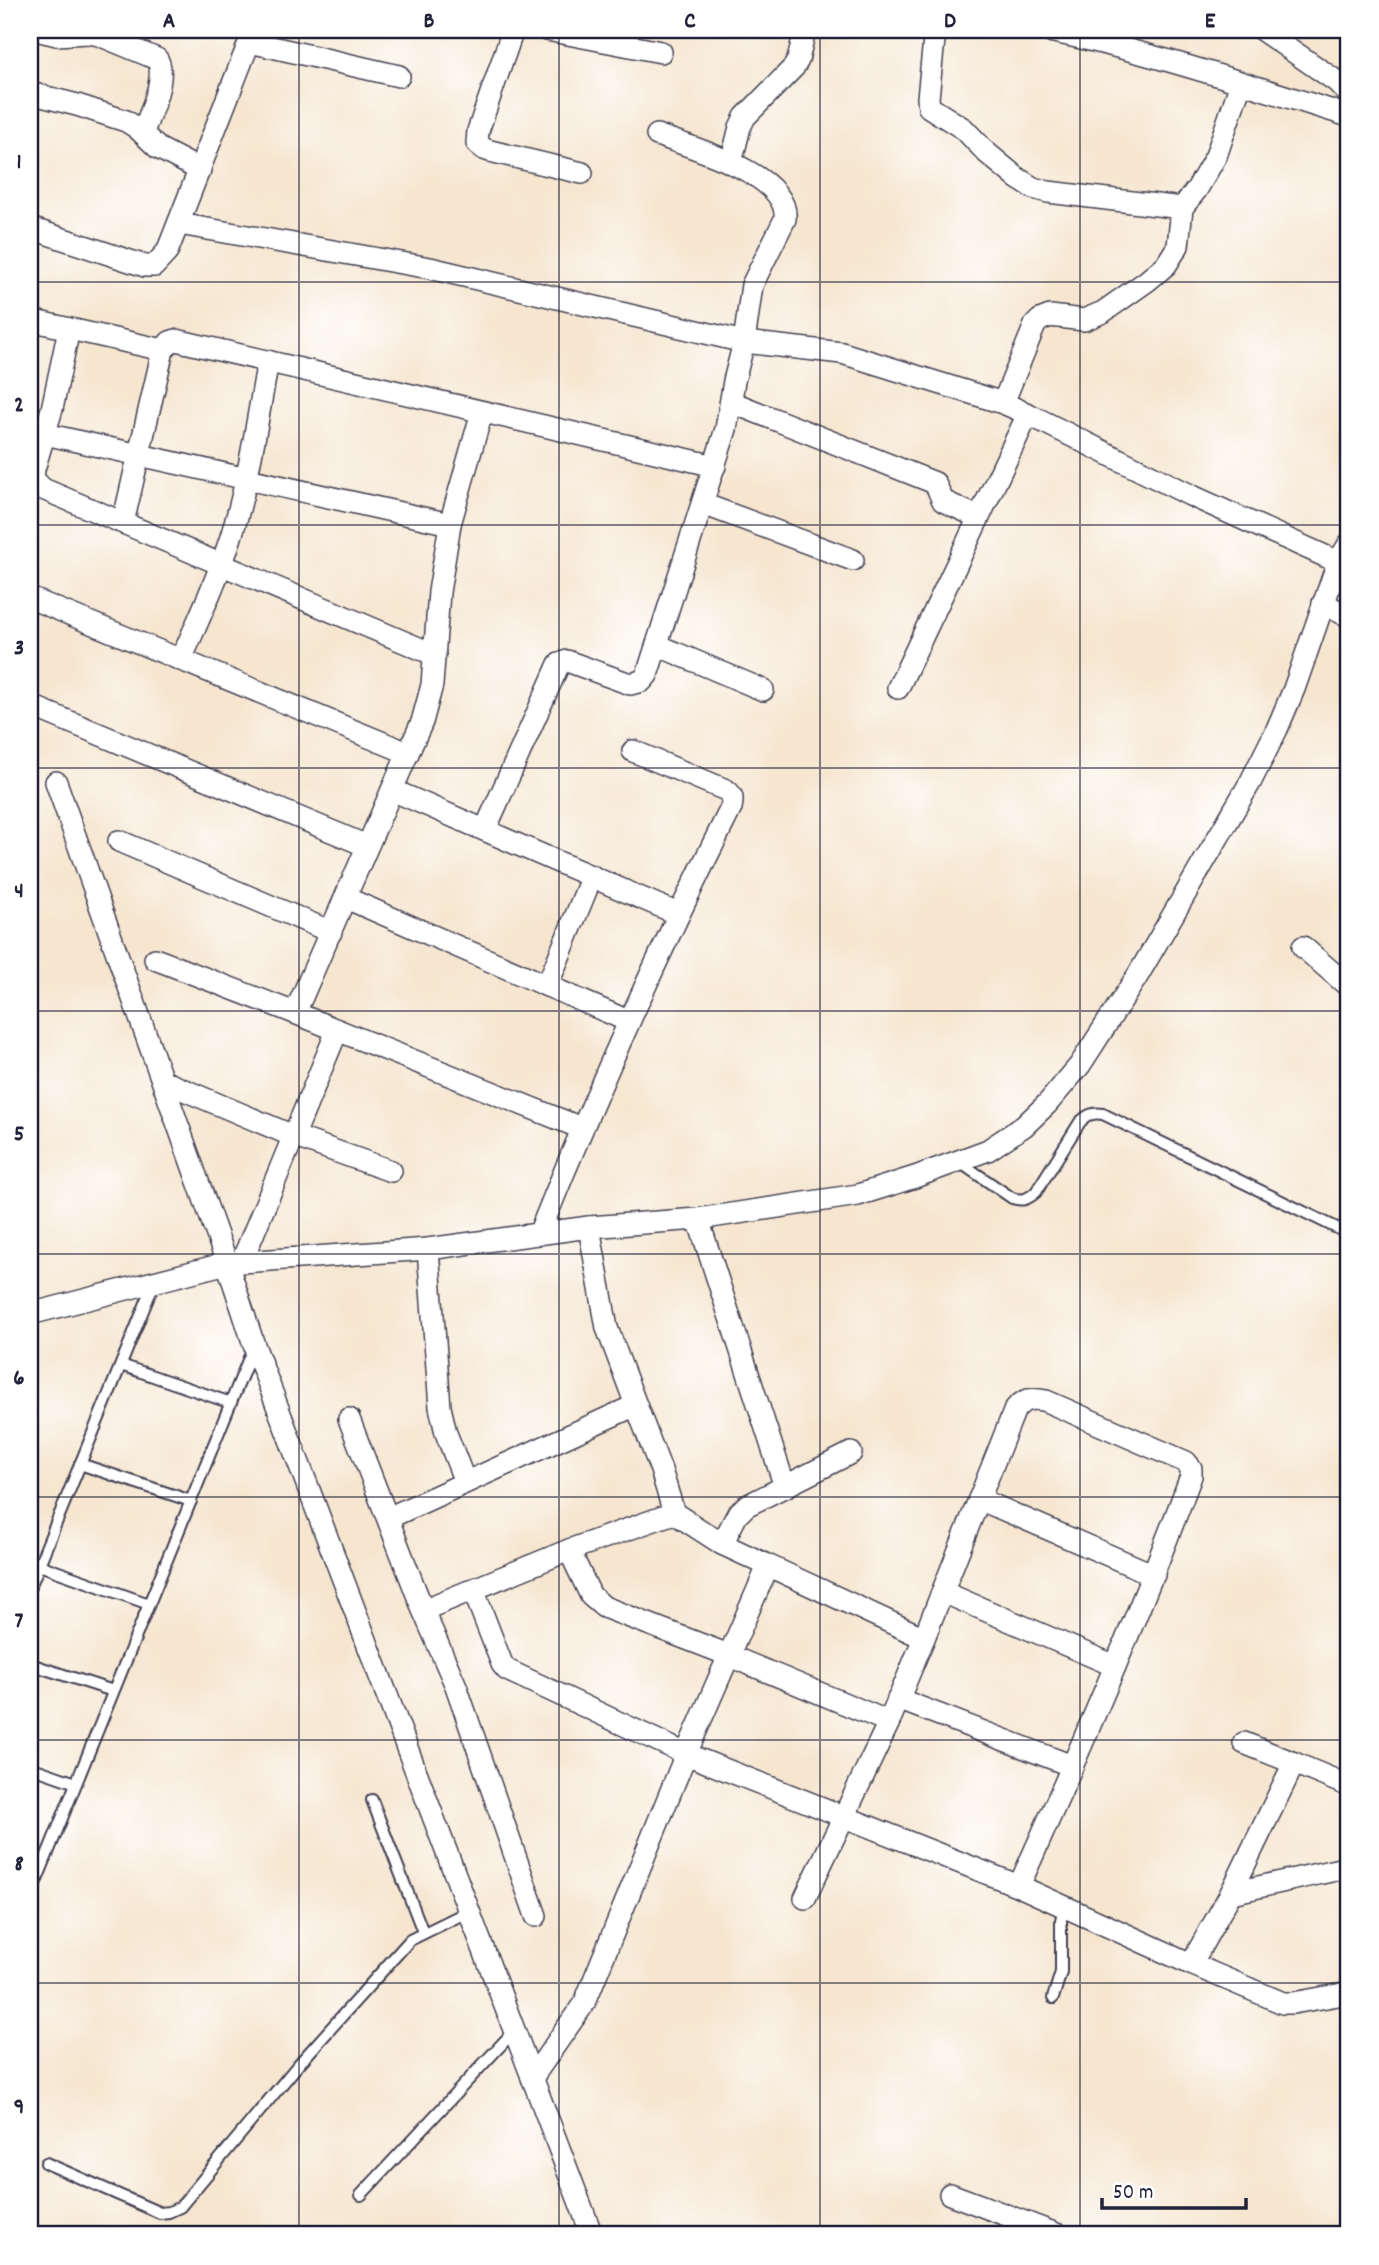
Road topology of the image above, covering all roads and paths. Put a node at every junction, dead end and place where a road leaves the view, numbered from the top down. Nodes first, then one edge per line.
1 (36, 30) edge
2 (513, 30) edge
3 (547, 30) edge
4 (804, 30) edge
5 (934, 30) edge
6 (1044, 30) edge
7 (1273, 33) edge
8 (252, 36) edge
9 (661, 52) dead end
10 (398, 76) dead end
11 (1241, 83) junction
12 (30, 93) edge
13 (1349, 94) edge
14 (1349, 116) edge
15 (143, 133) junction
16 (657, 135) dead end
17 (731, 163) junction
18 (200, 170) junction
19 (582, 173) dead end
20 (1182, 208) junction
21 (179, 224) junction
22 (30, 228) edge
23 (30, 320) edge
24 (69, 329) junction
25 (744, 342) junction
26 (163, 350) junction
27 (268, 361) junction
28 (731, 402) junction
29 (1003, 403) junction
30 (482, 412) junction
31 (1028, 414) junction
32 (45, 434) junction
33 (138, 455) junction
34 (715, 466) junction
35 (245, 479) junction
36 (703, 505) junction
37 (978, 517) junction
38 (123, 523) junction
39 (450, 524) junction
40 (1344, 553) edge
41 (853, 560) dead end
42 (222, 565) junction
43 (30, 598) edge
44 (1323, 603) junction
45 (1349, 618) edge
46 (657, 645) junction
47 (435, 655) junction
48 (181, 660) junction
49 (898, 688) dead end
50 (763, 690) dead end
51 (30, 707) edge
52 (633, 751) dead end
53 (408, 752) junction
54 (56, 782) dead end
55 (392, 790) junction
56 (485, 830) junction
57 (118, 841) dead end
58 (367, 846) junction
59 (592, 876) junction
60 (345, 898) junction
61 (678, 914) junction
62 (331, 932) junction
63 (1303, 947) dead end
64 (155, 959) dead end
65 (547, 986) junction
66 (1349, 987) edge
67 (295, 1013) junction
68 (628, 1021) junction
69 (337, 1031) junction
70 (163, 1081) junction
71 (581, 1128) junction
72 (293, 1136) junction
73 (958, 1161) junction
74 (391, 1171) dead end
75 (698, 1219) junction
76 (589, 1227) junction
77 (539, 1234) junction
78 (1349, 1234) edge
79 (428, 1248) junction
80 (235, 1262) junction
81 (155, 1281) junction
82 (30, 1314) edge
83 (254, 1345) junction
84 (121, 1365) junction
85 (231, 1403) junction
86 (636, 1405) junction
87 (349, 1419) dead end
88 (850, 1453) dead end
89 (80, 1464) junction
90 (465, 1482) junction
91 (785, 1487) junction
92 (979, 1499) junction
93 (191, 1501) junction
94 (674, 1513) junction
95 (388, 1518) junction
96 (722, 1544) junction
97 (569, 1550) junction
98 (39, 1565) junction
99 (768, 1566) junction
100 (1154, 1575) junction
101 (30, 1587) edge
102 (473, 1589) junction
103 (943, 1592) junction
104 (149, 1604) junction
105 (423, 1610) junction
106 (925, 1638) junction
107 (728, 1656) junction
108 (30, 1664) edge
109 (1115, 1666) junction
110 (113, 1691) junction
111 (898, 1699) junction
112 (889, 1722) junction
113 (1244, 1743) dead end
114 (686, 1754) junction
115 (1294, 1763) junction
116 (1073, 1766) junction
117 (30, 1767) edge
118 (76, 1783) junction
119 (1349, 1786) edge
120 (372, 1800) dead end
121 (843, 1815) junction
122 (1349, 1867) edge
123 (34, 1873) edge
124 (1018, 1886) junction
125 (1231, 1893) junction
126 (30, 1897) edge
127 (805, 1898) dead end
128 (1064, 1907) junction
129 (469, 1911) junction
130 (536, 1916) dead end
131 (423, 1932) junction
132 (1191, 1964) junction
133 (1349, 1993) edge
134 (1053, 1998) dead end
135 (514, 2031) junction
136 (532, 2078) junction
137 (46, 2163) dead end
138 (950, 2194) dead end
139 (361, 2195) dead end
140 (592, 2235) edge
141 (1059, 2235) edge

1 - 15 street
2 - 19 street
3 - 9 street
4 - 17 street
5 - 20 street
6 - 11 street
7 - 13 street
8 - 10 street
8 - 18 street
11 - 14 street
11 - 20 street
12 - 15 street
15 - 18 street
16 - 17 street
17 - 25 street
18 - 21 street
20 - 29 street
21 - 22 street
21 - 25 street
23 - 24 street
24 - 26 street
24 - 32 street
25 - 28 street
25 - 29 street
26 - 27 street
26 - 33 street
27 - 30 street
27 - 35 street
28 - 34 street
28 - 37 street
29 - 31 street
30 - 34 street
30 - 39 street
31 - 37 street
31 - 40 street
32 - 33 street
32 - 38 street
33 - 35 street
33 - 38 street
34 - 36 street
35 - 39 street
35 - 42 street
36 - 41 street
36 - 46 street
37 - 49 street
38 - 42 street
39 - 47 street
40 - 44 street
42 - 47 street
42 - 48 street
43 - 48 street
44 - 45 street
44 - 73 street
46 - 50 street
46 - 56 street
47 - 53 street
48 - 53 street
51 - 58 street
52 - 61 street
53 - 55 street
54 - 70 street
55 - 56 street
55 - 58 street
56 - 59 street
57 - 62 street
58 - 60 street
59 - 61 street
59 - 65 street
60 - 62 street
60 - 65 street
61 - 68 street
62 - 67 street
63 - 66 street
64 - 67 street
65 - 68 street
67 - 69 street
68 - 71 street
69 - 71 street
69 - 72 street
70 - 72 street
70 - 80 street
71 - 77 street
72 - 74 street
72 - 80 street
73 - 75 street
73 - 78 lane
75 - 76 street
75 - 91 street
76 - 77 street
76 - 86 street
77 - 79 street
79 - 80 street
79 - 90 street
80 - 81 street
80 - 83 street
81 - 82 street
81 - 84 lane
83 - 85 lane
83 - 129 street
84 - 85 lane
84 - 89 lane
85 - 93 lane
86 - 90 street
86 - 94 street
87 - 95 street
88 - 91 street
89 - 93 lane
89 - 98 lane
90 - 95 street
91 - 96 street
92 - 100 street
92 - 100 street
92 - 103 street
93 - 104 lane
94 - 96 street
94 - 97 street
95 - 105 street
96 - 99 street
97 - 102 street
97 - 107 street
98 - 101 lane
98 - 104 lane
99 - 106 street
99 - 107 street
100 - 109 street
102 - 105 street
102 - 114 street
103 - 106 street
103 - 109 street
104 - 110 lane
105 - 130 street
106 - 111 street
107 - 112 street
107 - 114 street
108 - 110 lane
109 - 116 street
110 - 118 lane
111 - 112 street
111 - 116 street
112 - 121 street
113 - 115 street
114 - 121 street
114 - 136 street
115 - 119 street
115 - 125 street
116 - 124 street
117 - 118 lane
118 - 123 lane
120 - 131 lane
121 - 124 street
121 - 127 street
122 - 125 street
123 - 126 lane
124 - 128 street
125 - 132 street
128 - 132 street
128 - 134 lane
129 - 131 lane
129 - 135 street
131 - 137 lane
132 - 133 street
135 - 136 street
135 - 139 lane
136 - 140 street
138 - 141 street

